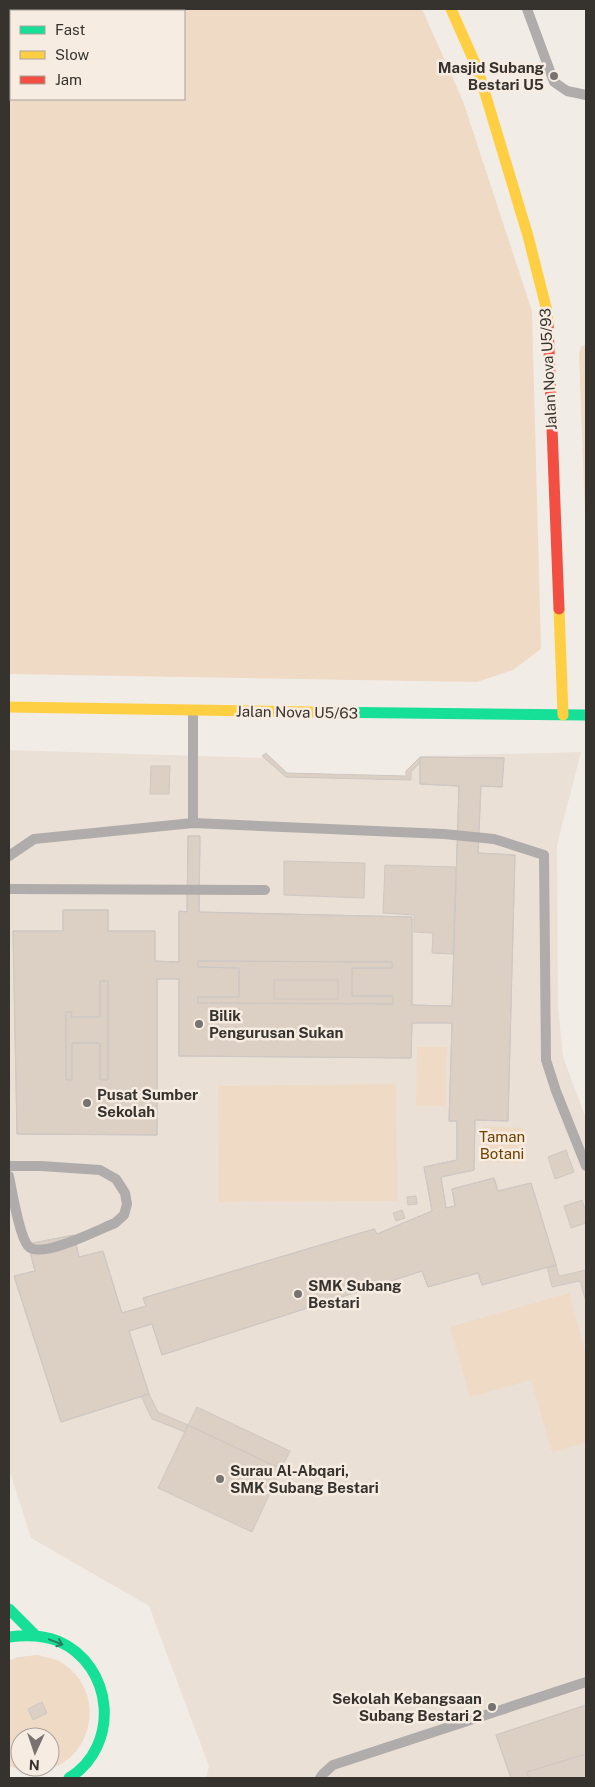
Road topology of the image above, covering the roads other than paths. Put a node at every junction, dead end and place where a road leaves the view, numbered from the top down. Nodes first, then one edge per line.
1 (450, 9) edge
2 (527, 9) edge
3 (586, 95) edge
4 (9, 707) edge
5 (193, 712) junction
6 (586, 714) edge
7 (563, 715) junction
8 (193, 823) junction
9 (9, 856) edge
10 (9, 889) edge
11 (265, 890) dead end
12 (9, 1166) edge
13 (586, 1166) edge
14 (9, 1176) edge
15 (9, 1609) edge
16 (35, 1635) junction
17 (9, 1637) edge
18 (586, 1682) edge
19 (85, 1765) junction
20 (69, 1778) edge
21 (88, 1778) edge
22 (320, 1778) edge

1 - 7 street, Jalan Nova U5/93
2 - 3 lane
4 - 5 street, Jalan Nova U5/63
5 - 7 street, Jalan Nova U5/63
5 - 8 lane
6 - 7 street, Jalan Nova U5/63
8 - 9 lane
8 - 13 lane
10 - 11 lane
12 - 14 lane
15 - 16 street
16 - 17 street
16 -> 19 street
18 - 22 lane
19 - 20 street
19 - 21 street

